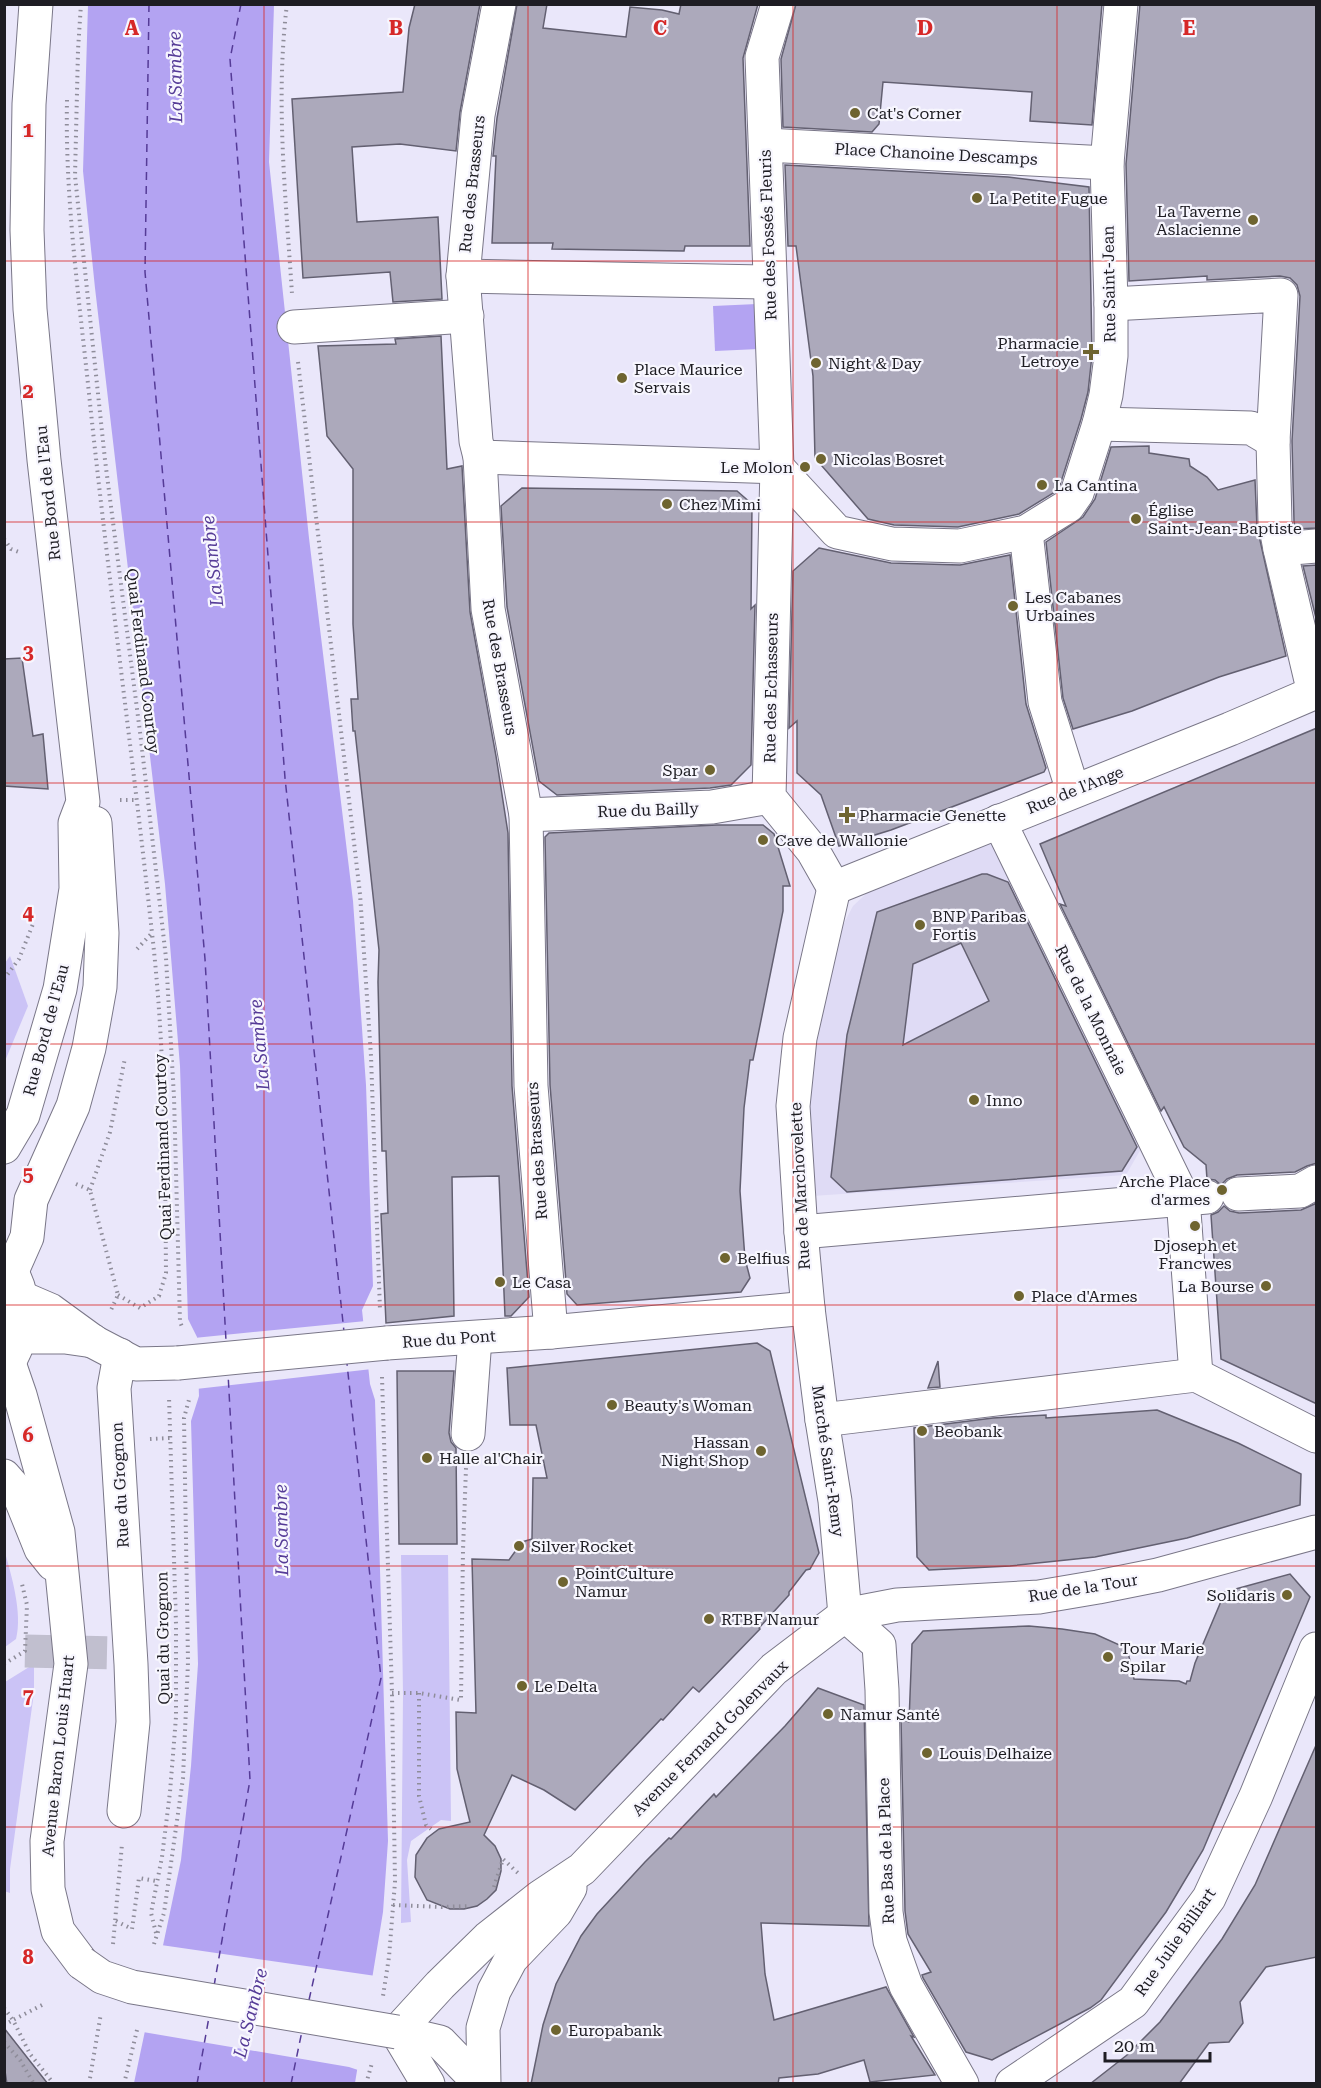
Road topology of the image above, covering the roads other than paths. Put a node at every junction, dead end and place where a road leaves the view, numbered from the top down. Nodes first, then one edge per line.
1 (36, 4) edge
2 (499, 4) edge
3 (778, 4) edge
4 (1121, 4) edge
5 (766, 145) junction
6 (1107, 163) junction
7 (463, 276) junction
8 (769, 282) junction
9 (1111, 304) junction
10 (467, 316) junction
11 (294, 327) road end
12 (1099, 424) junction
13 (1273, 441) junction
14 (480, 457) junction
15 (777, 467) junction
16 (1026, 532) junction
17 (1317, 546) edge
18 (1280, 549) junction
19 (1316, 693) edge
20 (1072, 791) junction
21 (769, 797) junction
22 (83, 801) junction
23 (526, 815) junction
24 (999, 821) junction
25 (834, 888) junction
26 (4, 1147) edge
27 (1317, 1182) edge
28 (1209, 1196) junction
29 (801, 1232) junction
30 (13, 1277) edge
31 (808, 1308) junction
32 (551, 1332) junction
33 (108, 1337) junction
34 (475, 1338) junction
35 (11, 1356) edge
36 (1202, 1379) junction
37 (822, 1420) junction
38 (468, 1434) road end
39 (1317, 1436) edge
40 (4, 1476) edge
41 (1317, 1532) edge
42 (61, 1575) junction
43 (845, 1615) junction
44 (1317, 1649) edge
45 (124, 1811) road end
46 (582, 1869) junction
47 (397, 2032) junction
48 (428, 2084) edge
49 (474, 2084) edge
50 (484, 2084) edge
51 (962, 2084) edge
52 (1012, 2084) edge

1 - 22 street, Rue Bord de l'Eau
2 - 7 street, Rue des Brasseurs
3 - 5 street, Rue des Fossés Fleuris
4 - 6 street, Rue Saint-Jean
5 - 6 street, Place Chanoine Descamps
5 - 8 street, Rue des Fossés Fleuris
6 - 9 street, Rue Saint-Jean
7 - 8 street
7 - 10 street, Rue des Brasseurs
8 - 15 street, Rue des Fossés Fleuris
9 - 12 street, Rue Saint-Jean
9 - 13 street
10 - 11 street
10 - 14 street, Rue des Brasseurs
12 - 13 street
12 - 16 street, Rue Saint-Jean
13 - 18 street
14 - 15 street
14 - 23 street, Rue des Brasseurs
15 - 16 street, Rue Saint-Jean
15 - 21 street, Rue des Echasseurs
16 - 20 street
17 - 18 street
18 - 19 street
19 - 20 street, Rue de l'Ange
20 - 24 street, Rue de l'Ange
21 - 23 street, Rue du Bailly
21 - 25 street
22 - 26 street, Rue Bord de l'Eau
22 - 30 street, Rue Bord de l'Eau
23 - 32 street, Rue des Brasseurs
24 - 25 street, Rue de l'Ange
24 - 28 street, Rue de la Monnaie
25 - 29 street, Rue de Marchovelette
27 - 28 street
28 - 29 street
28 - 36 street
29 - 31 street, Rue de Marchovelette
30 - 33 street, Rue du Pont
30 - 35 street
31 - 32 street, Rue du Pont
31 - 37 street, Marché Saint-Remy
32 - 34 street, Rue du Pont
33 - 34 street, Rue du Pont, bridge
33 - 35 street, Rue du Pont
33 - 45 street, Rue du Grognon
34 - 38 street
35 - 42 street, Avenue Baron Louis Huart
36 - 37 street
36 - 39 street
37 - 43 street, Marché Saint-Remy
40 - 42 street
41 - 43 street, Rue de la Tour
42 - 47 street, Avenue Baron Louis Huart, bridge
43 - 46 street, Avenue Fernand Golenvaux
43 - 51 street, Rue Bas de la Place
44 - 52 street, Rue Julie Billiart
46 - 47 street, Avenue Fernand Golenvaux
46 - 50 street, Avenue Fernand Golenvaux
47 - 48 street
47 - 49 street

